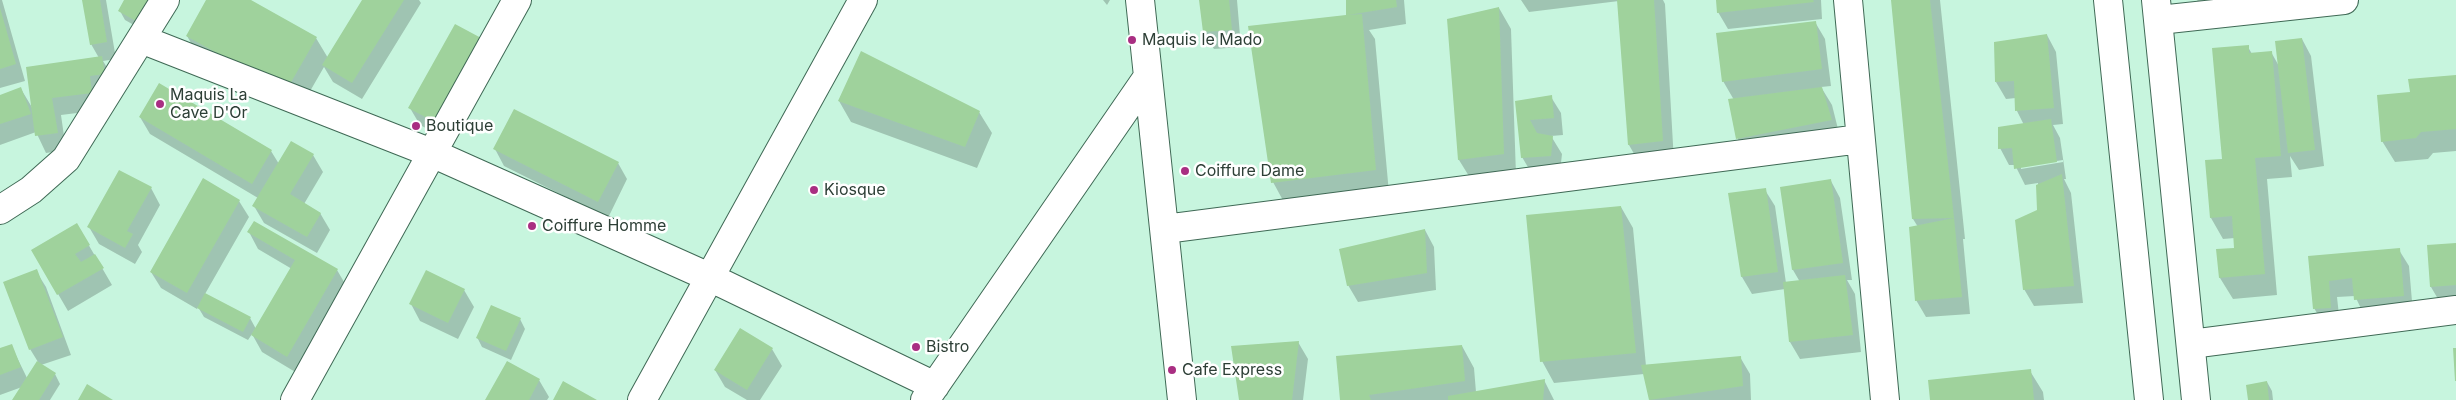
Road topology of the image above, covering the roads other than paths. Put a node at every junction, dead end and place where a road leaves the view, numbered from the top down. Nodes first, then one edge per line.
1 (165, 0) edge
2 (517, 0) edge
3 (863, 0) edge
4 (1140, 0) edge
5 (1848, 0) edge
6 (2108, 0) edge
7 (2344, 0) edge
8 (2157, 10) edge
9 (141, 40) junction
10 (1147, 78) junction
11 (1860, 139) junction
12 (434, 154) junction
13 (0, 210) edge
14 (1165, 229) junction
15 (708, 276) junction
16 (2456, 310) edge
17 (2191, 344) junction
18 (930, 393) edge
19 (295, 400) edge
20 (642, 400) edge
21 (1182, 400) edge
22 (1885, 400) edge
23 (2149, 400) edge
24 (2196, 400) edge

1 - 9 street
2 - 12 street
3 - 15 street
4 - 10 street
5 - 11 street
6 - 23 street
7 - 8 street
8 - 17 street
9 - 12 street
9 - 13 street
10 - 14 street
10 - 18 street
11 - 14 street
11 - 22 street
12 - 15 street
12 - 19 street
14 - 21 street
15 - 18 street
15 - 20 street
16 - 17 street
17 - 24 street

